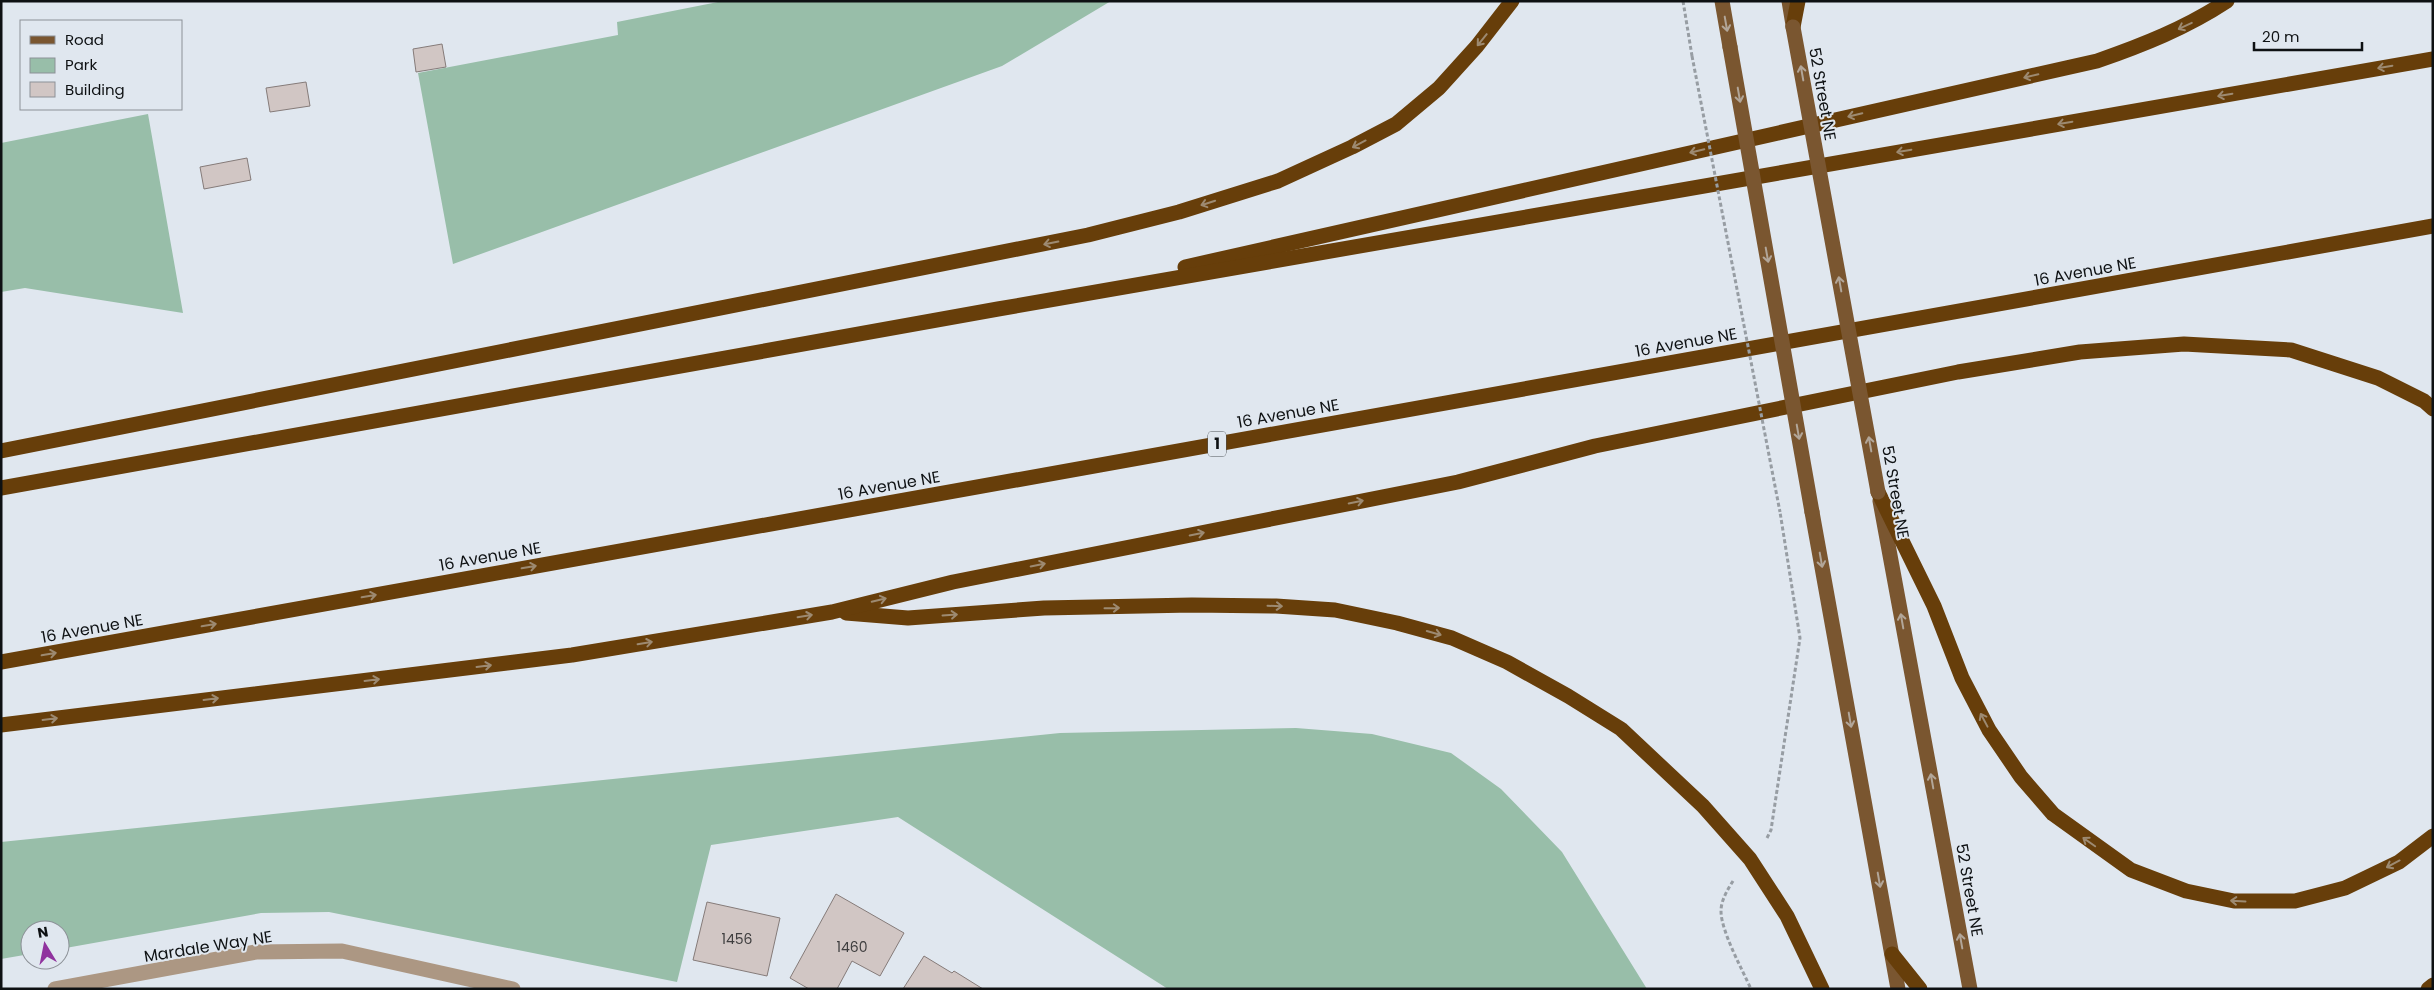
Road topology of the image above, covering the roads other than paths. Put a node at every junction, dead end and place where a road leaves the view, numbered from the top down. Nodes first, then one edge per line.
1 (1512, 1) edge
2 (1722, 1) edge
3 (1789, 1) edge
4 (1798, 1) edge
5 (2227, 1) edge
6 (1793, 27) junction
7 (2433, 59) edge
8 (2433, 226) edge
9 (998, 309) junction
10 (2433, 410) edge
11 (1, 451) edge
12 (1, 488) edge
13 (1878, 492) junction
14 (832, 612) junction
15 (1, 662) edge
16 (1, 725) edge
17 (2433, 836) edge
18 (1892, 954) junction
19 (2433, 986) edge
20 (55, 989) edge
21 (513, 989) edge
22 (1822, 989) edge
23 (1898, 989) edge
24 (1920, 989) edge
25 (1970, 989) edge
26 (2428, 989) edge

1 -> 11 highway
2 -> 18 main road, bridge
3 - 6 main road, 52 Street NE
4 - 6 highway
5 -> 9 highway
13 -> 6 main road, 52 Street NE, bridge
7 -> 9 highway
15 -> 8 highway, 16 Avenue NE / 1
9 - 12 highway
14 -> 10 highway
17 -> 13 highway
25 -> 13 main road, 52 Street NE
16 -> 14 highway
14 -> 22 highway
18 - 23 main road
18 - 24 highway
19 - 26 highway
20 - 21 street, Mardale Way NE

